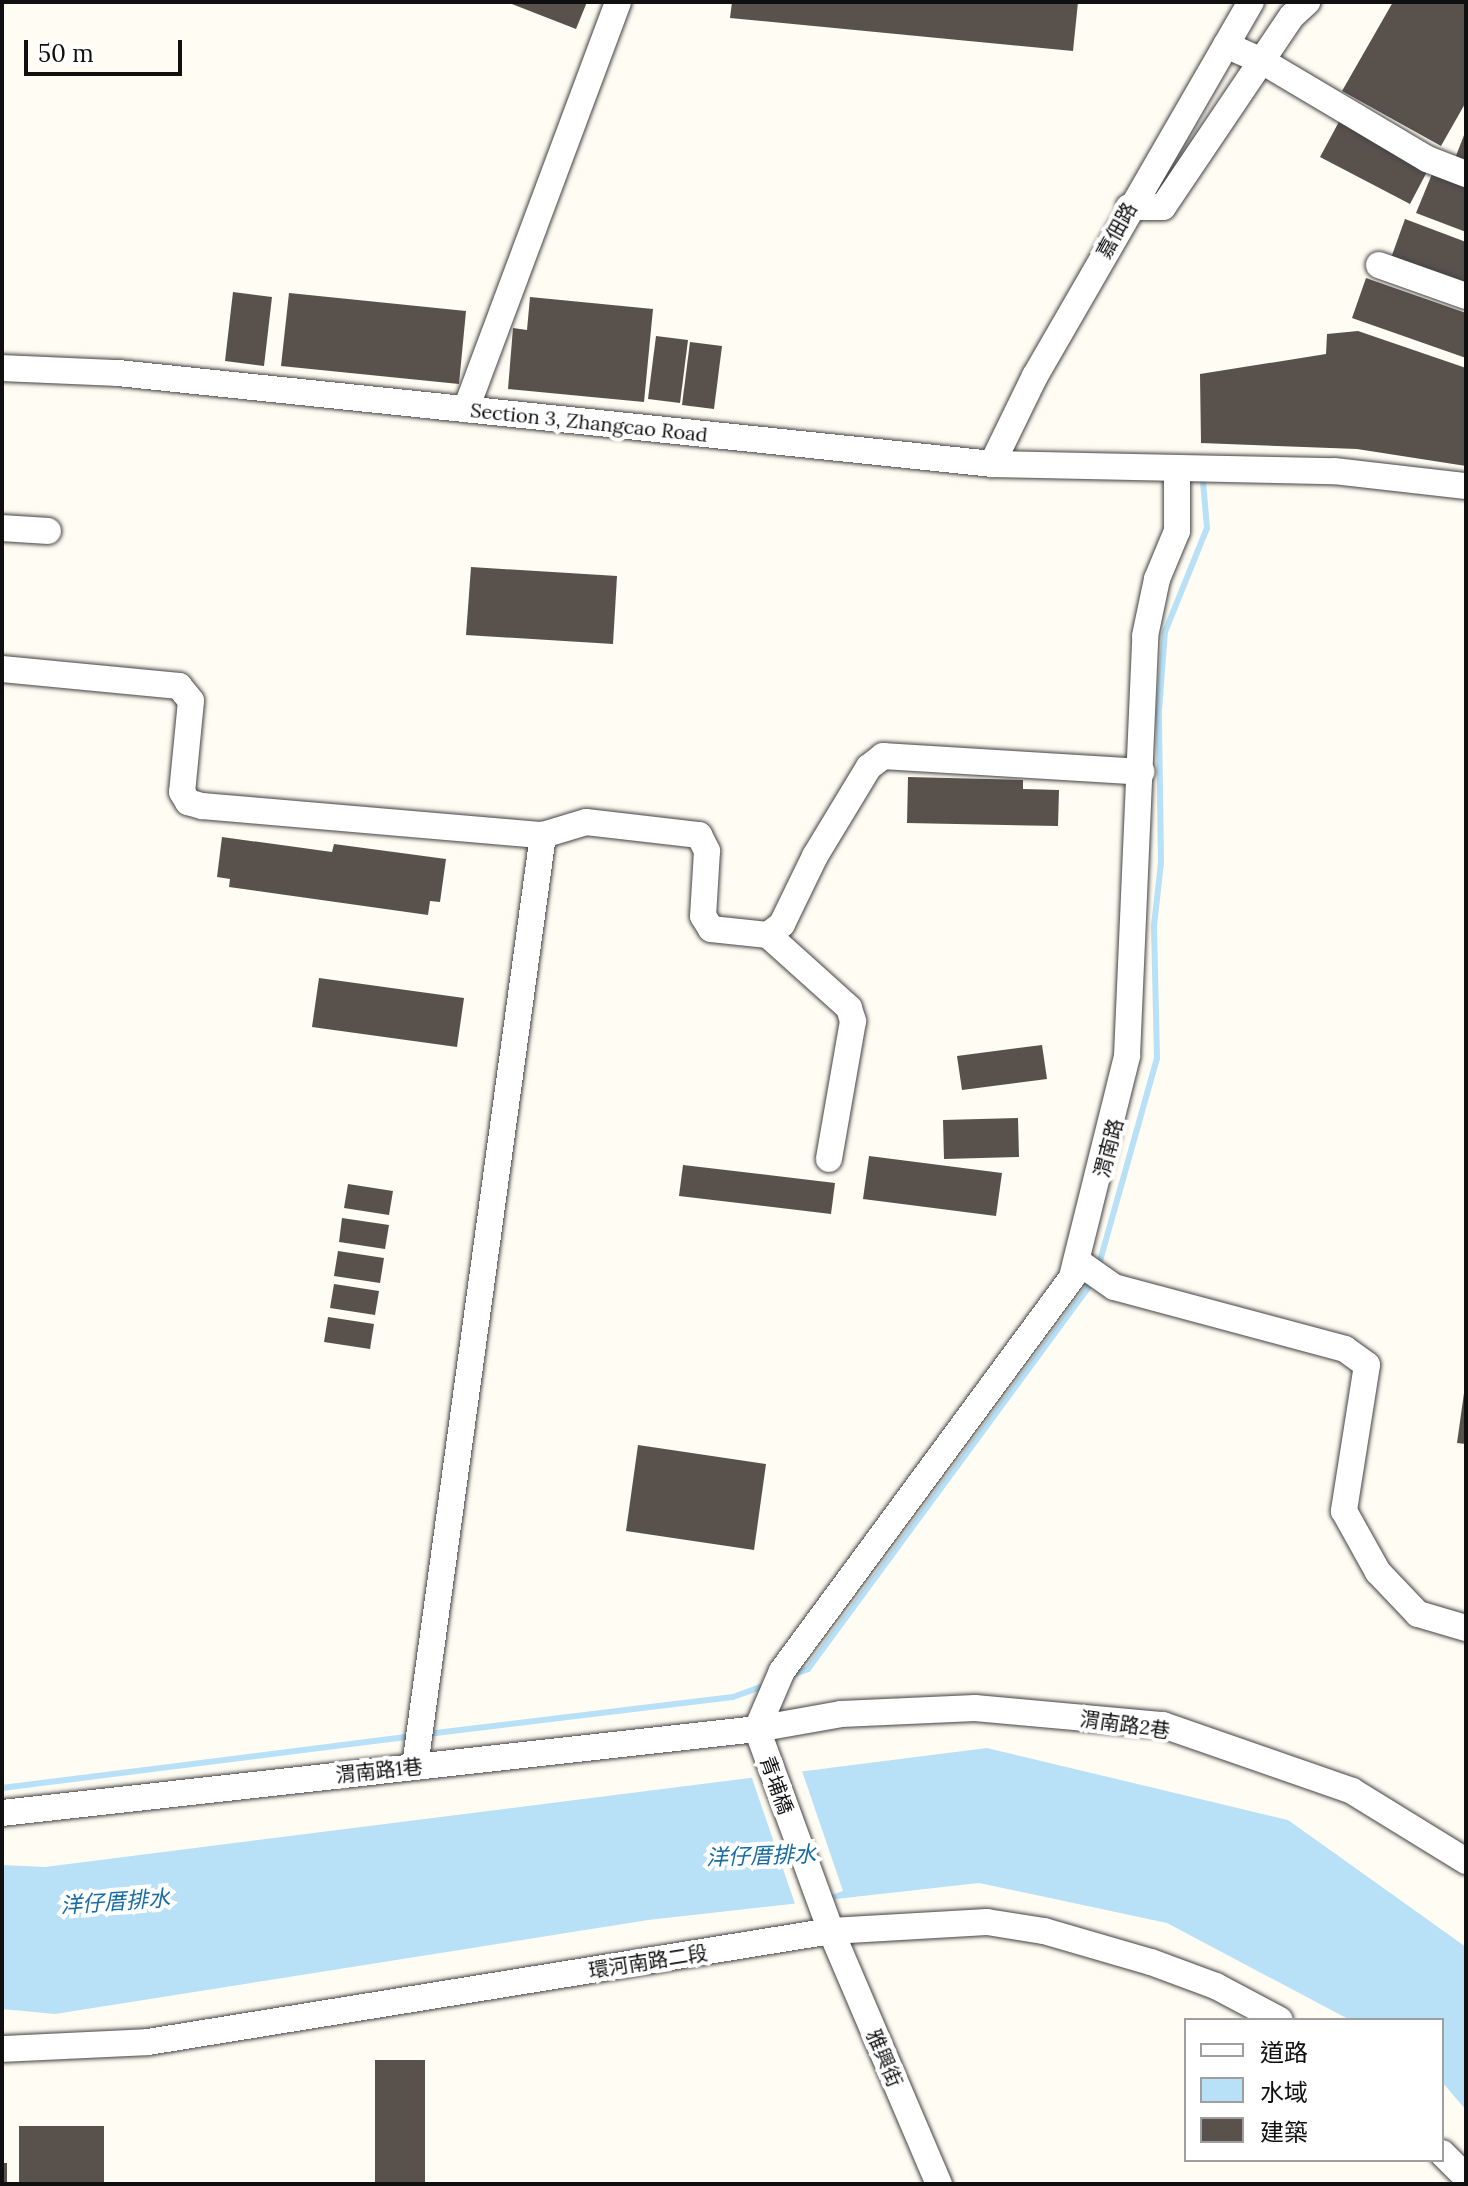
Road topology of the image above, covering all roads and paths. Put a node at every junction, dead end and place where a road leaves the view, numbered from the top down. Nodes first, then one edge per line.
1 (618, 2) edge
2 (1251, 2) edge
3 (1307, 2) edge
4 (1226, 45) junction
5 (1262, 61) junction
6 (1466, 174) edge
7 (1129, 207) junction
8 (1379, 265) dead end
9 (1466, 296) edge
10 (2, 368) edge
11 (466, 409) junction
12 (992, 464) junction
13 (1177, 469) junction
14 (1466, 486) edge
15 (2, 528) edge
16 (48, 531) dead end
17 (2, 669) edge
18 (1142, 772) junction
19 (543, 835) junction
20 (768, 935) junction
21 (829, 1159) dead end
22 (1077, 1261) junction
23 (1466, 1628) edge
24 (757, 1729) junction
25 (415, 1766) junction
26 (2, 1813) edge
27 (1466, 1861) edge
28 (831, 1931) junction
29 (1276, 2018) edge
30 (2, 2049) edge
31 (1444, 2155) edge
32 (1466, 2179) edge
33 (939, 2184) edge
34 (1456, 2184) edge

1 - 11 street
2 - 4 street, 嘉佃路
3 - 5 street
4 - 5 street
4 - 7 street, 嘉佃路
5 - 6 street
5 - 7 street
7 - 12 street, 嘉佃路
8 - 9 street
10 - 11 street, Section 3, Zhangcao Road
11 - 12 street, Section 3, Zhangcao Road
12 - 13 street, Section 3, Zhangcao Road
13 - 14 street, Section 3, Zhangcao Road
13 - 18 street, 渭南路
15 - 16 street
17 - 19 street
18 - 20 street
18 - 22 street, 渭南路
19 - 20 street
19 - 25 street
20 - 21 street
22 - 23 street
22 - 24 street, 渭南路
24 - 25 street, 渭南路1巷
24 - 27 street, 渭南路2巷
24 - 28 street, 青埔橋
25 - 26 street, 渭南路1巷
28 - 29 street, 環河南路二段
28 - 30 street, 環河南路二段
28 - 33 street, 雅興街
31 - 32 street
32 - 34 street

